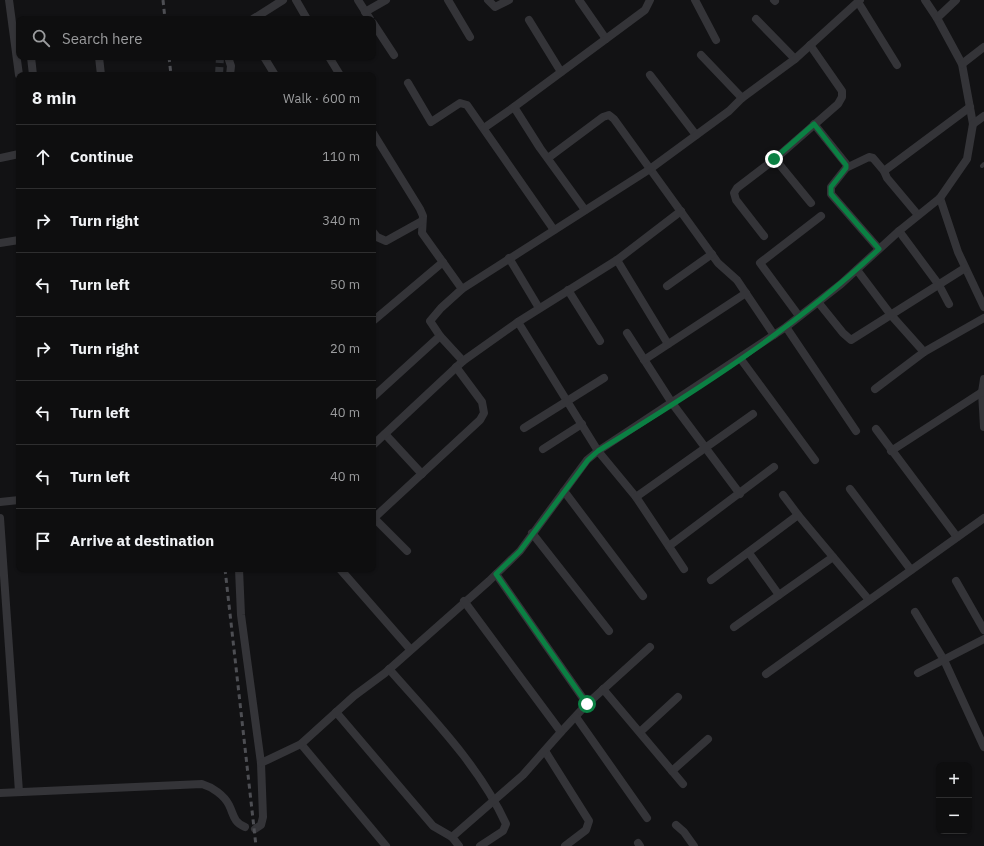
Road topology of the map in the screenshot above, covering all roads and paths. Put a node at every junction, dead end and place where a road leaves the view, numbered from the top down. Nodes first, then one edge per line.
1 (9, 0) edge
2 (283, 0) edge
3 (296, 0) edge
4 (358, 0) edge
5 (386, 0) edge
6 (448, 0) edge
7 (488, 0) edge
8 (509, 0) edge
9 (579, 0) edge
10 (650, 0) edge
11 (694, 0) edge
12 (924, 0) edge
13 (956, 0) edge
14 (859, 1) edge
15 (258, 16) edge
16 (305, 16) edge
17 (368, 16) edge
18 (937, 18) junction
19 (756, 19) dead end
20 (529, 20) dead end
21 (376, 28) edge
22 (470, 38) dead end
23 (606, 39) junction
24 (716, 40) dead end
25 (810, 45) junction
26 (984, 47) edge
27 (16, 52) edge
28 (394, 55) dead end
29 (702, 55) dead end
30 (795, 59) junction
31 (17, 60) edge
32 (31, 60) edge
33 (99, 60) edge
34 (229, 60) edge
35 (266, 60) edge
36 (331, 60) edge
37 (962, 64) junction
38 (897, 65) dead end
39 (19, 72) edge
40 (33, 72) edge
41 (101, 72) edge
42 (230, 72) edge
43 (273, 72) edge
44 (338, 72) edge
45 (561, 72) junction
46 (650, 75) dead end
47 (408, 83) dead end
48 (742, 98) junction
49 (970, 107) junction
50 (514, 108) junction
51 (984, 116) edge
52 (814, 124) junction
53 (972, 124) junction
54 (484, 128) junction
55 (696, 135) junction
56 (376, 138) edge
57 (16, 155) edge
58 (0, 158) edge
59 (548, 158) junction
60 (774, 159) junction
61 (846, 168) junction
62 (650, 169) junction
63 (884, 171) junction
64 (940, 198) junction
65 (811, 203) dead end
66 (585, 210) junction
67 (681, 211) junction
68 (918, 215) junction
69 (822, 216) dead end
70 (422, 221) junction
71 (554, 230) junction
72 (899, 231) junction
73 (376, 236) edge
74 (764, 236) dead end
75 (16, 240) edge
76 (0, 243) edge
77 (879, 249) junction
78 (712, 254) junction
79 (509, 258) junction
80 (617, 260) junction
81 (443, 262) junction
82 (965, 268) junction
83 (857, 270) junction
84 (939, 285) junction
85 (667, 286) dead end
86 (462, 289) junction
87 (568, 290) junction
88 (746, 293) junction
89 (982, 294) edge
90 (818, 302) junction
91 (949, 304) dead end
92 (984, 307) edge
93 (539, 308) junction
94 (891, 315) junction
95 (799, 316) junction
96 (376, 318) edge
97 (984, 318) edge
98 (518, 322) junction
99 (786, 327) junction
100 (627, 333) dead end
101 (774, 335) junction
102 (440, 336) junction
103 (600, 341) dead end
104 (668, 344) junction
105 (924, 352) junction
106 (740, 358) junction
107 (644, 360) junction
108 (462, 361) junction
109 (456, 367) junction
110 (604, 378) dead end
111 (984, 379) edge
112 (875, 389) dead end
113 (982, 392) junction
114 (376, 393) edge
115 (568, 402) junction
116 (672, 404) junction
117 (753, 414) dead end
118 (582, 424) junction
119 (984, 427) edge
120 (524, 428) dead end
121 (876, 429) dead end
122 (856, 431) dead end
123 (385, 434) junction
124 (376, 442) edge
125 (705, 448) junction
126 (543, 449) dead end
127 (891, 450) junction
128 (598, 451) junction
129 (815, 460) dead end
130 (774, 467) dead end
131 (422, 474) junction
132 (850, 489) dead end
133 (564, 491) junction
134 (740, 494) junction
135 (783, 495) dead end
136 (636, 497) junction
137 (16, 500) edge
138 (0, 502) edge
139 (798, 515) junction
140 (376, 516) edge
141 (0, 518) edge
142 (984, 518) edge
143 (376, 520) edge
144 (532, 533) junction
145 (957, 537) junction
146 (669, 546) junction
147 (407, 551) dead end
148 (749, 553) junction
149 (833, 557) junction
150 (684, 570) dead end
151 (911, 570) junction
152 (239, 572) edge
153 (343, 572) edge
154 (496, 574) junction
155 (711, 580) dead end
156 (956, 580) dead end
157 (779, 595) junction
158 (643, 596) dead end
159 (3, 599) edge
160 (869, 600) junction
161 (464, 601) junction
162 (915, 612) dead end
163 (734, 627) dead end
164 (984, 630) edge
165 (609, 631) dead end
166 (984, 639) edge
167 (650, 647) dead end
168 (410, 649) junction
169 (944, 660) junction
170 (389, 669) junction
171 (918, 673) dead end
172 (766, 674) dead end
173 (603, 690) junction
174 (678, 697) dead end
175 (587, 704) junction
176 (336, 712) junction
177 (576, 717) junction
178 (561, 732) junction
179 (640, 732) junction
180 (982, 737) edge
181 (708, 739) dead end
182 (301, 744) junction
183 (984, 747) edge
184 (545, 751) junction
185 (261, 763) junction
186 (672, 771) junction
187 (683, 784) dead end
188 (19, 792) junction
189 (0, 793) edge
190 (495, 799) junction
191 (647, 818) dead end
192 (676, 825) dead end
193 (244, 827) dead end
194 (255, 829) dead end
195 (452, 837) junction
196 (386, 846) edge
197 (459, 846) edge
198 (480, 846) edge
199 (565, 846) edge
200 (694, 846) edge

1 - 27 street
2 - 15 street
3 - 16 street
4 - 17 street
5 - 17 street
6 - 22 street
7 - 8 street
9 - 23 street
10 - 23 street
11 - 24 street
12 - 18 street
13 - 18 street
14 - 25 street
14 - 38 street
18 - 37 street
19 - 30 street
20 - 45 street
21 - 28 street
23 - 45 street
25 - 30 street
25 - 52 street
26 - 37 street
29 - 48 street
30 - 48 street
31 - 39 street
32 - 40 street
33 - 41 street
34 - 42 street
35 - 43 street
36 - 44 street
37 - 49 street
45 - 50 street
46 - 55 street
47 - 54 street
48 - 55 street
49 - 53 street
49 - 63 street
50 - 54 street
50 - 59 street
51 - 53 street
52 - 60 street
52 - 61 street
53 - 64 street
54 - 71 street
55 - 62 street
56 - 70 street
57 - 58 street
59 - 62 street
59 - 66 street
60 - 65 street
60 - 74 street
61 - 63 street
61 - 77 street
62 - 66 street
62 - 67 street
63 - 68 street
64 - 68 street
64 - 82 street
66 - 71 street
67 - 78 street
67 - 80 street
68 - 72 street
69 - 95 street
70 - 73 street
70 - 81 street
71 - 79 street
72 - 77 street
72 - 84 street
75 - 76 street
77 - 83 street
78 - 85 street
78 - 88 street
79 - 86 street
79 - 93 street
80 - 87 street
80 - 104 street
81 - 86 street
81 - 96 street
82 - 84 street
82 - 89 street
83 - 90 street
83 - 94 street
84 - 91 street
84 - 94 street
86 - 102 street
87 - 93 street
87 - 103 street
88 - 101 street
88 - 104 street
89 - 92 street
90 - 94 street
90 - 95 street
93 - 98 street
94 - 105 street
95 - 99 street
97 - 105 street
98 - 108 street
98 - 115 street
99 - 101 street
99 - 122 street
100 - 107 street
101 - 106 street
102 - 108 street
102 - 114 street
104 - 107 street
105 - 112 street
106 - 116 street
106 - 129 street
107 - 116 street
108 - 109 street
109 - 123 street
109 - 131 street
110 - 115 street
111 - 113 street
113 - 119 street
113 - 127 street
115 - 118 street
115 - 120 street
116 - 125 street
116 - 128 street
117 - 125 street
118 - 126 street
118 - 128 street
121 - 127 street
123 - 124 street
123 - 131 street
125 - 134 street
125 - 136 street
127 - 145 street
128 - 133 street
128 - 136 street
130 - 134 street
131 - 140 street
132 - 151 street
133 - 144 street
133 - 158 street
134 - 146 street
135 - 139 street
136 - 146 street
137 - 138 street
139 - 148 street
139 - 149 street
141 - 159 street
142 - 145 street
143 - 147 street
144 - 154 street
144 - 165 street
145 - 151 street
146 - 150 street
148 - 155 street
148 - 157 street
149 - 157 street
149 - 160 street
151 - 160 street
152 - 185 street
153 - 168 street
154 - 161 street
154 - 175 street
156 - 164 street
157 - 163 street
159 - 188 street
160 - 172 street
161 - 168 street
161 - 178 street
162 - 169 street
166 - 169 street
167 - 173 street
168 - 170 street
169 - 171 street
169 - 180 street
170 - 176 street
170 - 190 street
173 - 175 street
173 - 179 street
174 - 179 street
175 - 177 street
176 - 182 street
176 - 195 street
177 - 178 street
177 - 191 street
178 - 184 street
179 - 186 street
180 - 183 street
181 - 186 street
182 - 185 street
182 - 196 street
184 - 190 street
184 - 199 street
185 - 194 street
186 - 187 street
188 - 189 street
188 - 193 street
190 - 195 street
190 - 198 street
192 - 200 street
195 - 197 street

